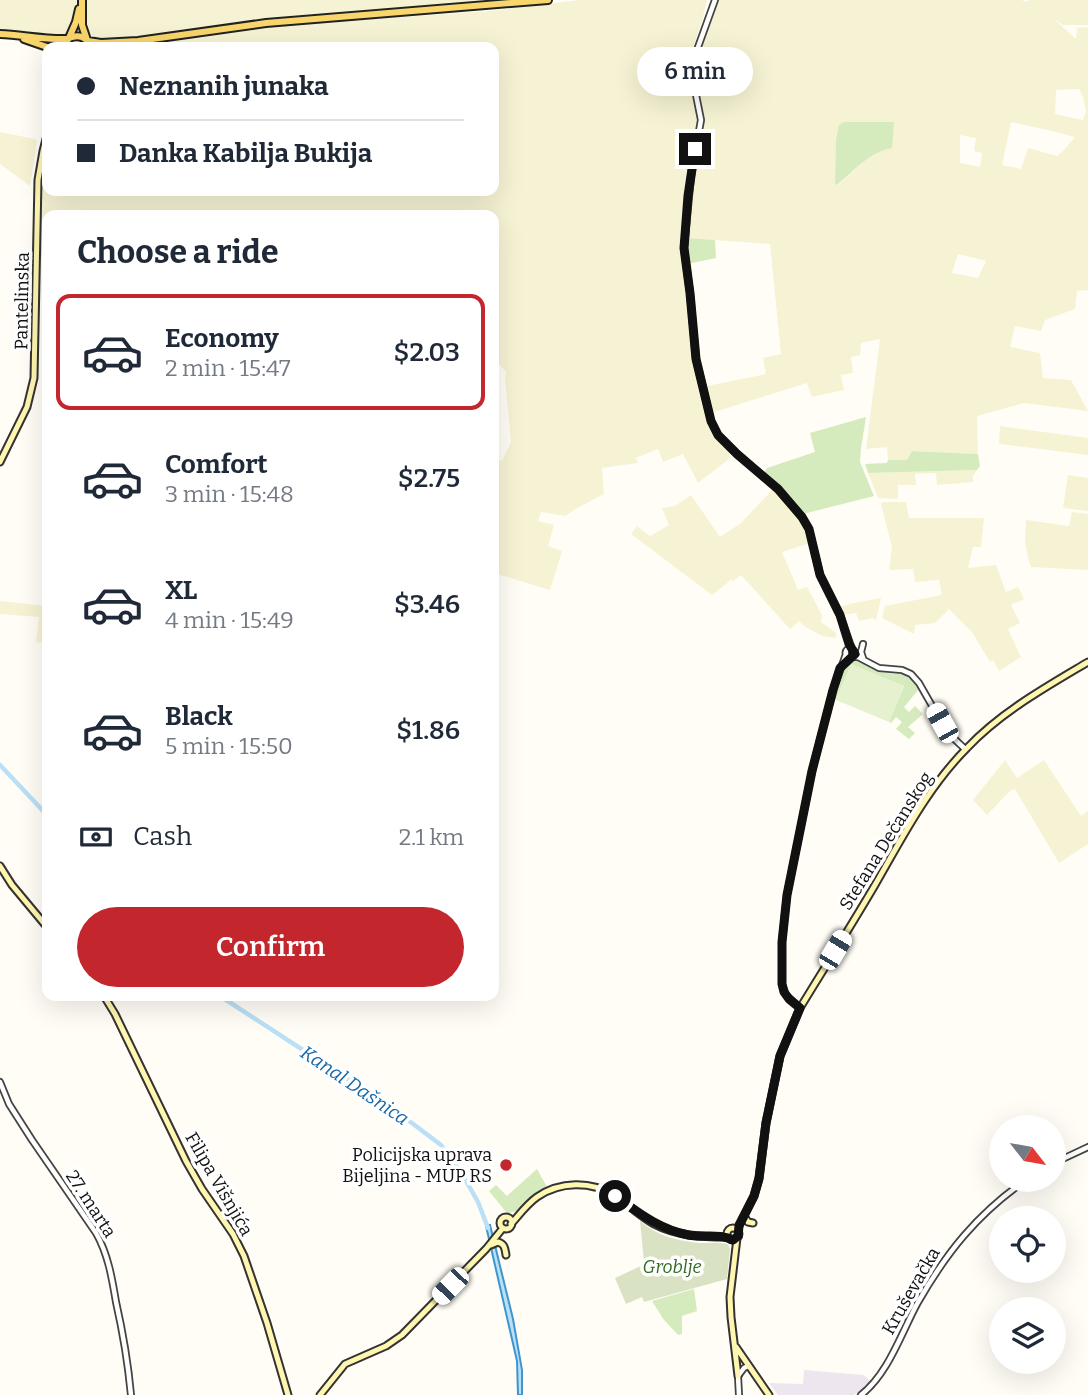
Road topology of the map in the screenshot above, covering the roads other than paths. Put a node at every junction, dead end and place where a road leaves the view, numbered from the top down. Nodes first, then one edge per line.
1 (81, 0) edge
2 (548, 0) edge
3 (714, 1) edge
4 (1, 35) edge
5 (68, 39) junction
6 (138, 41) junction
7 (66, 42) edge
8 (87, 42) edge
9 (89, 42) edge
10 (120, 42) edge
11 (134, 42) edge
12 (42, 45) edge
13 (42, 157) edge
14 (0, 462) edge
15 (863, 644) dead end
16 (851, 653) junction
17 (865, 660) junction
18 (1088, 662) edge
19 (965, 749) junction
20 (0, 866) edge
21 (2, 876) edge
22 (42, 921) edge
23 (107, 1001) edge
24 (800, 1008) junction
25 (0, 1082) edge
26 (1088, 1147) edge
27 (1066, 1157) edge
28 (1011, 1192) edge
29 (524, 1209) junction
30 (748, 1209) junction
31 (744, 1216) junction
32 (508, 1217) junction
33 (753, 1223) dead end
34 (511, 1224) junction
35 (502, 1227) junction
36 (730, 1229) junction
37 (737, 1235) junction
38 (708, 1237) junction
39 (728, 1238) junction
40 (496, 1240) junction
41 (506, 1255) dead end
42 (734, 1261) junction
43 (735, 1345) junction
44 (748, 1366) junction
45 (738, 1376) junction
46 (131, 1395) edge
47 (288, 1395) edge
48 (320, 1395) edge
49 (739, 1395) edge
50 (769, 1395) edge
51 (861, 1395) edge

1 - 5 main road
1 - 9 main road
2 - 6 main road
3 - 16 street
4 - 5 main road
4 - 12 main road
5 - 7 main road
5 - 8 main road
6 - 10 main road
6 - 11 main road
13 - 14 main road, Pantelinska
15 - 17 street
16 - 17 street
16 - 24 street
17 - 19 street
18 - 19 main road, Stefana Dečanskog
19 - 24 main road, Stefana Dečanskog
20 - 21 main road
21 - 22 main road
23 - 47 main road, Filipa Višnjića
24 - 30 main road, Stefana Dečanskog
25 - 46 street, 27. marta
26 - 27 street
28 - 51 street, Kruševačka
29 - 32 main road
29 - 34 main road
29 - 38 main road
30 - 31 main road
30 - 36 main road
31 - 33 main road
31 - 37 main road
32 - 34 main road
32 - 35 main road
34 - 35 main road
35 - 40 main road
36 - 37 main road
36 - 38 main road
36 - 39 main road
37 - 39 main road
37 - 42 main road
38 - 39 main road
39 - 42 main road
40 - 41 main road
40 - 48 main road
42 - 43 main road
43 - 44 main road
43 - 45 main road
44 - 45 street
44 - 50 main road
45 - 49 street

